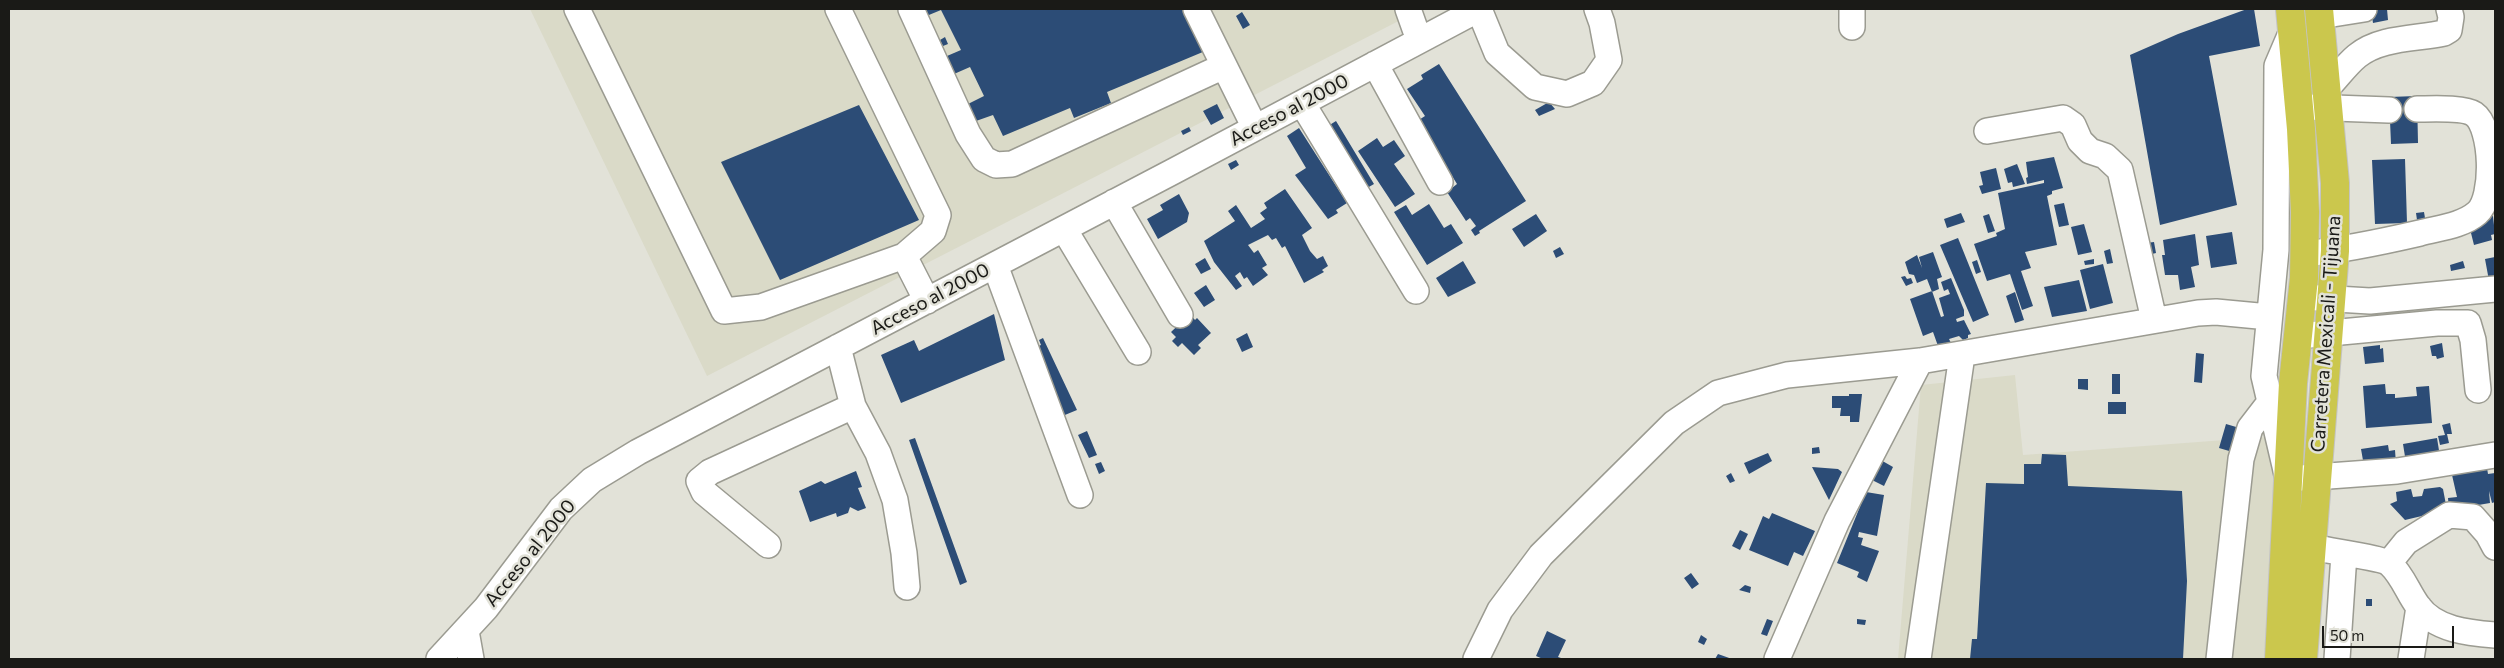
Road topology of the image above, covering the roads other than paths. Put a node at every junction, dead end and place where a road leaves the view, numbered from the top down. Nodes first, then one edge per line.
1 (577, 9) edge
2 (838, 9) edge
3 (911, 9) edge
4 (1196, 9) edge
5 (1408, 9) edge
6 (1479, 9) edge
7 (1597, 9) edge
8 (2364, 9) edge
9 (2449, 9) edge
10 (2319, 13) edge
11 (2291, 20) edge
12 (1419, 40) junction
13 (1374, 64) junction
14 (1224, 66) junction
15 (2328, 97) junction
16 (1302, 103) junction
17 (2299, 107) junction
18 (2417, 109) dead end
19 (2390, 110) dead end
20 (1255, 128) junction
21 (1987, 131) dead end
22 (1440, 182) dead end
23 (1114, 202) junction
24 (1064, 229) junction
25 (2334, 251) junction
26 (2304, 254) junction
27 (904, 256) junction
28 (995, 265) junction
29 (2495, 289) edge
30 (1416, 291) dead end
31 (2302, 297) junction
32 (2331, 298) junction
33 (927, 300) junction
34 (1180, 315) dead end
35 (2269, 318) junction
36 (2154, 320) junction
37 (2328, 334) junction
38 (2298, 336) junction
39 (838, 347) junction
40 (1138, 352) dead end
41 (1962, 355) junction
42 (1920, 362) junction
43 (2478, 390) dead end
44 (2270, 402) junction
45 (853, 406) junction
46 (2495, 455) edge
47 (2316, 478) junction
48 (2288, 479) junction
49 (1080, 495) dead end
50 (768, 545) dead end
51 (2495, 546) edge
52 (2311, 547) junction
53 (2344, 554) junction
54 (2389, 563) junction
55 (906, 587) dead end
56 (2419, 607) junction
57 (466, 631) junction
58 (2495, 635) edge
59 (439, 659) edge
60 (471, 659) edge
61 (1476, 659) edge
62 (1777, 659) edge
63 (1918, 659) edge
64 (2219, 659) edge
65 (2279, 659) edge
66 (2303, 659) edge
67 (2337, 659) edge
68 (2411, 659) edge

1 - 27 street
2 - 27 street
3 - 14 street
4 - 14 street
5 - 12 street
6 - 7 street
6 - 12 street, Acceso al 2000
8 - 10 street
9 - 15 street
10 - 15 highway, Carretera Mexicali - Tijuana
11 - 17 highway, Carretera Mexicali - Tijuana
11 - 35 street
12 - 13 street, Acceso al 2000
13 - 16 street, Acceso al 2000
13 - 22 street
14 - 20 street
15 - 17 street
15 - 19 street
15 - 25 highway, Carretera Mexicali - Tijuana
16 - 20 street, Acceso al 2000
16 - 30 street
17 - 26 highway, Carretera Mexicali - Tijuana
18 - 25 street
20 - 23 street, Acceso al 2000
21 - 36 street
23 - 24 street, Acceso al 2000
23 - 34 street
24 - 28 street, Acceso al 2000
24 - 40 street
25 - 26 street
25 - 32 highway, Carretera Mexicali - Tijuana
26 - 31 highway, Carretera Mexicali - Tijuana
27 - 33 street
28 - 33 street, Acceso al 2000
28 - 49 street
29 - 32 street
31 - 32 street
31 - 38 highway, Carretera Mexicali - Tijuana
32 - 37 highway, Carretera Mexicali - Tijuana
33 - 39 street, Acceso al 2000
35 - 36 street
35 - 44 street
36 - 41 street
37 - 38 street
37 - 43 street
37 - 47 highway, Carretera Mexicali - Tijuana
38 - 48 highway, Carretera Mexicali - Tijuana
39 - 45 street
39 - 57 street, Acceso al 2000
41 - 42 street
41 - 63 street
42 - 61 street
42 - 62 street
44 - 48 street
44 - 64 street
45 - 50 street
45 - 55 street
46 - 47 street
47 - 48 street
47 - 52 highway, Carretera Mexicali - Tijuana
48 - 65 highway, Carretera Mexicali - Tijuana
51 - 54 street
52 - 53 street
52 - 66 highway, Carretera Mexicali - Tijuana
53 - 54 street
53 - 67 street
54 - 56 street
56 - 58 street
56 - 68 street
57 - 59 street, Acceso al 2000
57 - 60 street

